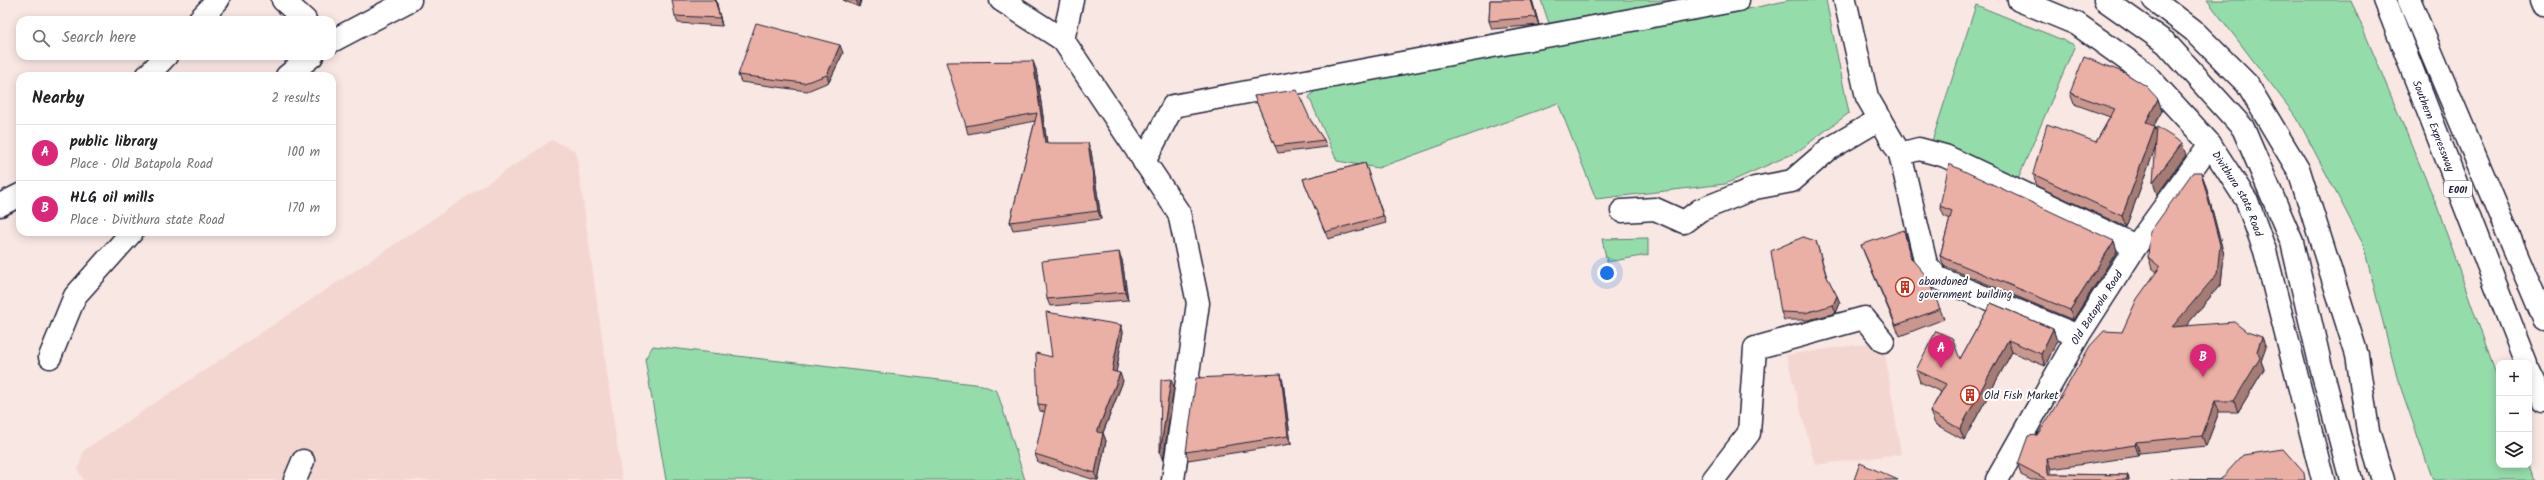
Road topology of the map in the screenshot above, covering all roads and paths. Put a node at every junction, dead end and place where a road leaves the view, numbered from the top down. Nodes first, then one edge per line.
1 (218, 0) edge
2 (283, 0) edge
3 (410, 0) edge
4 (1000, 0) edge
5 (1072, 0) edge
6 (1738, 0) edge
7 (1845, 0) edge
8 (2019, 0) edge
9 (2105, 0) edge
10 (2154, 0) edge
11 (2409, 0) edge
12 (2542, 0) edge
13 (2386, 5) edge
14 (2544, 5) edge
15 (203, 16) edge
16 (301, 16) edge
17 (336, 39) edge
18 (1063, 40) junction
19 (162, 60) edge
20 (307, 60) edge
21 (151, 72) edge
22 (292, 72) edge
23 (1880, 119) junction
24 (2210, 144) junction
25 (1900, 154) junction
26 (1144, 162) junction
27 (16, 197) edge
28 (0, 205) edge
29 (1622, 212) dead end
30 (128, 236) edge
31 (2136, 246) junction
32 (2544, 320) edge
33 (2078, 336) junction
34 (1883, 341) dead end
35 (50, 357) dead end
36 (2525, 360) edge
37 (2532, 377) edge
38 (2544, 402) edge
39 (1173, 480) edge
40 (1713, 480) edge
41 (1997, 480) edge
42 (2323, 480) edge
43 (2351, 480) edge
44 (2383, 480) edge

1 - 15 main road
2 - 16 main road
3 - 17 main road
4 - 18 main road
5 - 18 main road
6 - 26 main road
7 - 23 main road
8 - 24 main road, Divithura state Road
9 - 43 main road
10 - 44 main road
11 - 32 main road, E001
12 - 14 main road
13 - 36 main road, Southern Expressway / E001
18 - 26 main road
19 - 21 main road
20 - 22 main road
23 - 25 main road
23 - 29 main road
24 - 31 main road, Old Batapola Road
24 - 42 main road, Divithura state Road
25 - 31 main road
25 - 33 main road
26 - 39 main road
27 - 28 main road
30 - 35 main road
31 - 33 main road, Old Batapola Road
33 - 41 main road, Old Batapola Road
34 - 40 main road
37 - 38 main road

